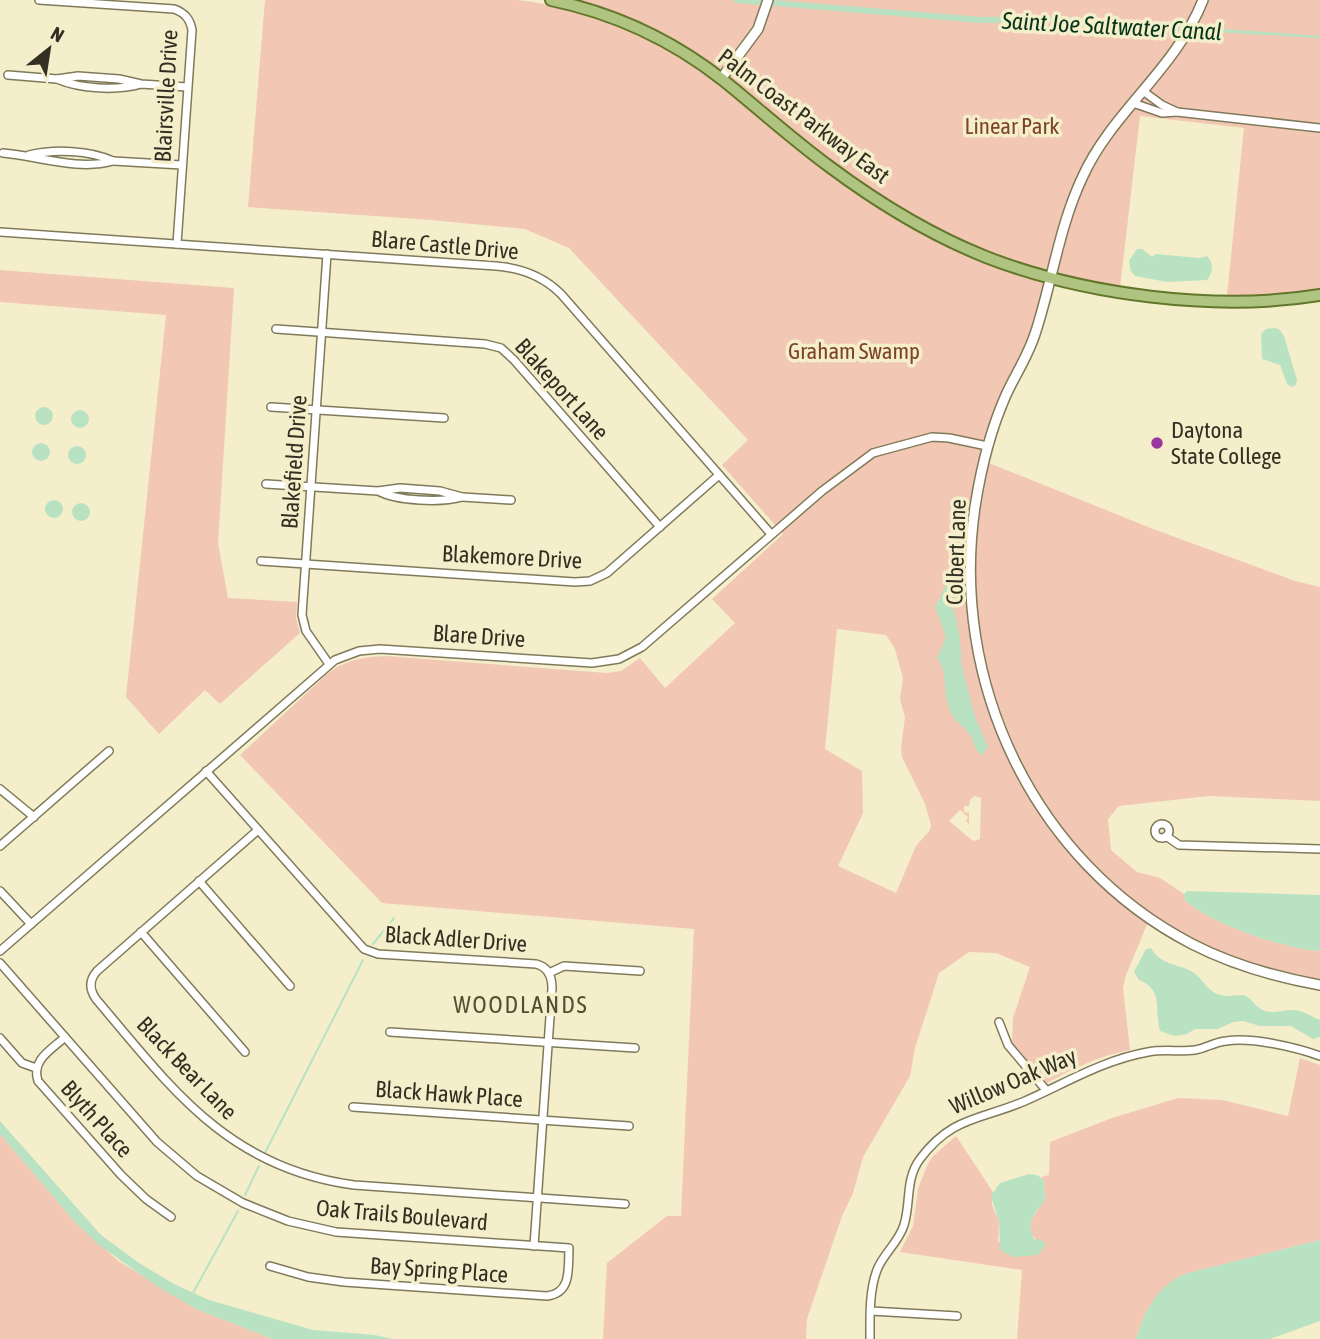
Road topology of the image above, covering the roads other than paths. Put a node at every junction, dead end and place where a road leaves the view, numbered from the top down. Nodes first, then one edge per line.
1 (39, 0) edge
2 (52, 0) edge
3 (551, 0) edge
4 (1203, 0) edge
5 (767, 3) edge
6 (8, 75) dead end
7 (721, 79) junction
8 (187, 87) junction
9 (1143, 91) junction
10 (1133, 103) junction
11 (1177, 112) junction
12 (1320, 128) edge
13 (3, 153) dead end
14 (182, 165) junction
15 (0, 232) edge
16 (177, 244) junction
17 (327, 254) junction
18 (1051, 278) junction
19 (1320, 295) edge
20 (276, 329) dead end
21 (322, 333) junction
22 (271, 407) dead end
23 (316, 410) junction
24 (444, 418) dead end
25 (988, 446) junction
26 (719, 475) junction
27 (266, 484) dead end
28 (311, 487) junction
29 (511, 500) dead end
30 (660, 527) junction
31 (771, 534) junction
32 (261, 561) dead end
33 (306, 565) junction
34 (329, 664) junction
35 (109, 751) dead end
36 (206, 771) junction
37 (0, 789) edge
38 (34, 817) junction
39 (258, 830) junction
40 (1167, 836) dead end
41 (0, 846) edge
42 (1320, 849) edge
43 (199, 881) junction
44 (0, 891) edge
45 (31, 924) junction
46 (141, 932) junction
47 (0, 951) edge
48 (0, 962) edge
49 (640, 971) dead end
50 (549, 973) junction
51 (1320, 985) edge
52 (290, 986) dead end
53 (999, 1022) dead end
54 (390, 1032) dead end
55 (65, 1037) junction
56 (0, 1038) edge
57 (548, 1043) junction
58 (635, 1048) dead end
59 (245, 1052) dead end
60 (1320, 1056) edge
61 (36, 1069) junction
62 (1045, 1090) junction
63 (353, 1107) dead end
64 (542, 1120) junction
65 (629, 1126) dead end
66 (537, 1197) junction
67 (625, 1204) dead end
68 (172, 1217) dead end
69 (534, 1246) junction
70 (569, 1248) joint
71 (270, 1266) dead end
72 (871, 1311) junction
73 (957, 1316) dead end
74 (870, 1339) edge

1 - 2 street, Blairsville Drive
2 - 8 street, Blairsville Drive
3 - 7 main road, Palm Coast Parkway East
4 - 9 street, Colbert Lane
5 - 7 street
6 - 8 street
7 - 18 main road, Palm Coast Parkway East
8 - 14 street, Blairsville Drive
9 - 10 street, Colbert Lane
9 - 11 street
10 - 11 street
10 - 18 street, Colbert Lane
11 - 12 street
13 - 14 street
14 - 16 street, Blairsville Drive
15 - 16 street, Blare Castle Drive
16 - 17 street, Blare Castle Drive
17 - 21 street, Blakefield Drive
17 - 26 street, Blare Castle Drive
18 - 19 main road, Palm Coast Parkway East
18 - 25 street, Colbert Lane
20 - 21 street, Blakeport Lane
21 - 23 street, Blakefield Drive
21 - 30 street, Blakeport Lane
22 - 23 street
23 - 24 street
23 - 28 street, Blakefield Drive
25 - 31 street, Blare Drive
25 - 51 street, Colbert Lane
26 - 30 street, Blakemore Drive
26 - 31 street, Blare Castle Drive
27 - 28 street
28 - 29 street
28 - 33 street, Blakefield Drive
30 - 33 street, Blakemore Drive
31 - 34 street, Blare Drive
32 - 33 street, Blakemore Drive
33 - 34 street, Blakefield Drive
34 - 36 street, Blare Drive
35 - 38 street
36 - 39 street, Black Adler Drive
36 - 45 street, Blare Drive
37 - 38 street
38 - 41 street
39 - 43 street, Black Bear Lane
39 - 50 street, Black Adler Drive
40 - 42 street
43 - 46 street, Black Bear Lane
43 - 52 street
44 - 45 street
45 - 47 street, Blare Drive
46 - 59 street
46 - 66 street, Black Bear Lane
48 - 55 street, Oak Trails Boulevard
49 - 50 street
50 - 57 street, Black Adler Drive
53 - 62 street
54 - 57 street
55 - 61 street, Blyth Place
55 - 69 street, Oak Trails Boulevard
56 - 61 street
57 - 58 street
57 - 64 street, Black Adler Drive
60 - 62 street, Willow Oak Way
61 - 68 street, Blyth Place
62 - 72 street, Willow Oak Way
63 - 64 street, Black Hawk Place
64 - 65 street, Black Hawk Place
64 - 66 street, Black Adler Drive
66 - 67 street
66 - 69 street, Black Adler Drive
69 - 70 street, Oak Trails Boulevard
70 - 71 street, Bay Spring Place
72 - 73 street
72 - 74 street, Willow Oak Way

